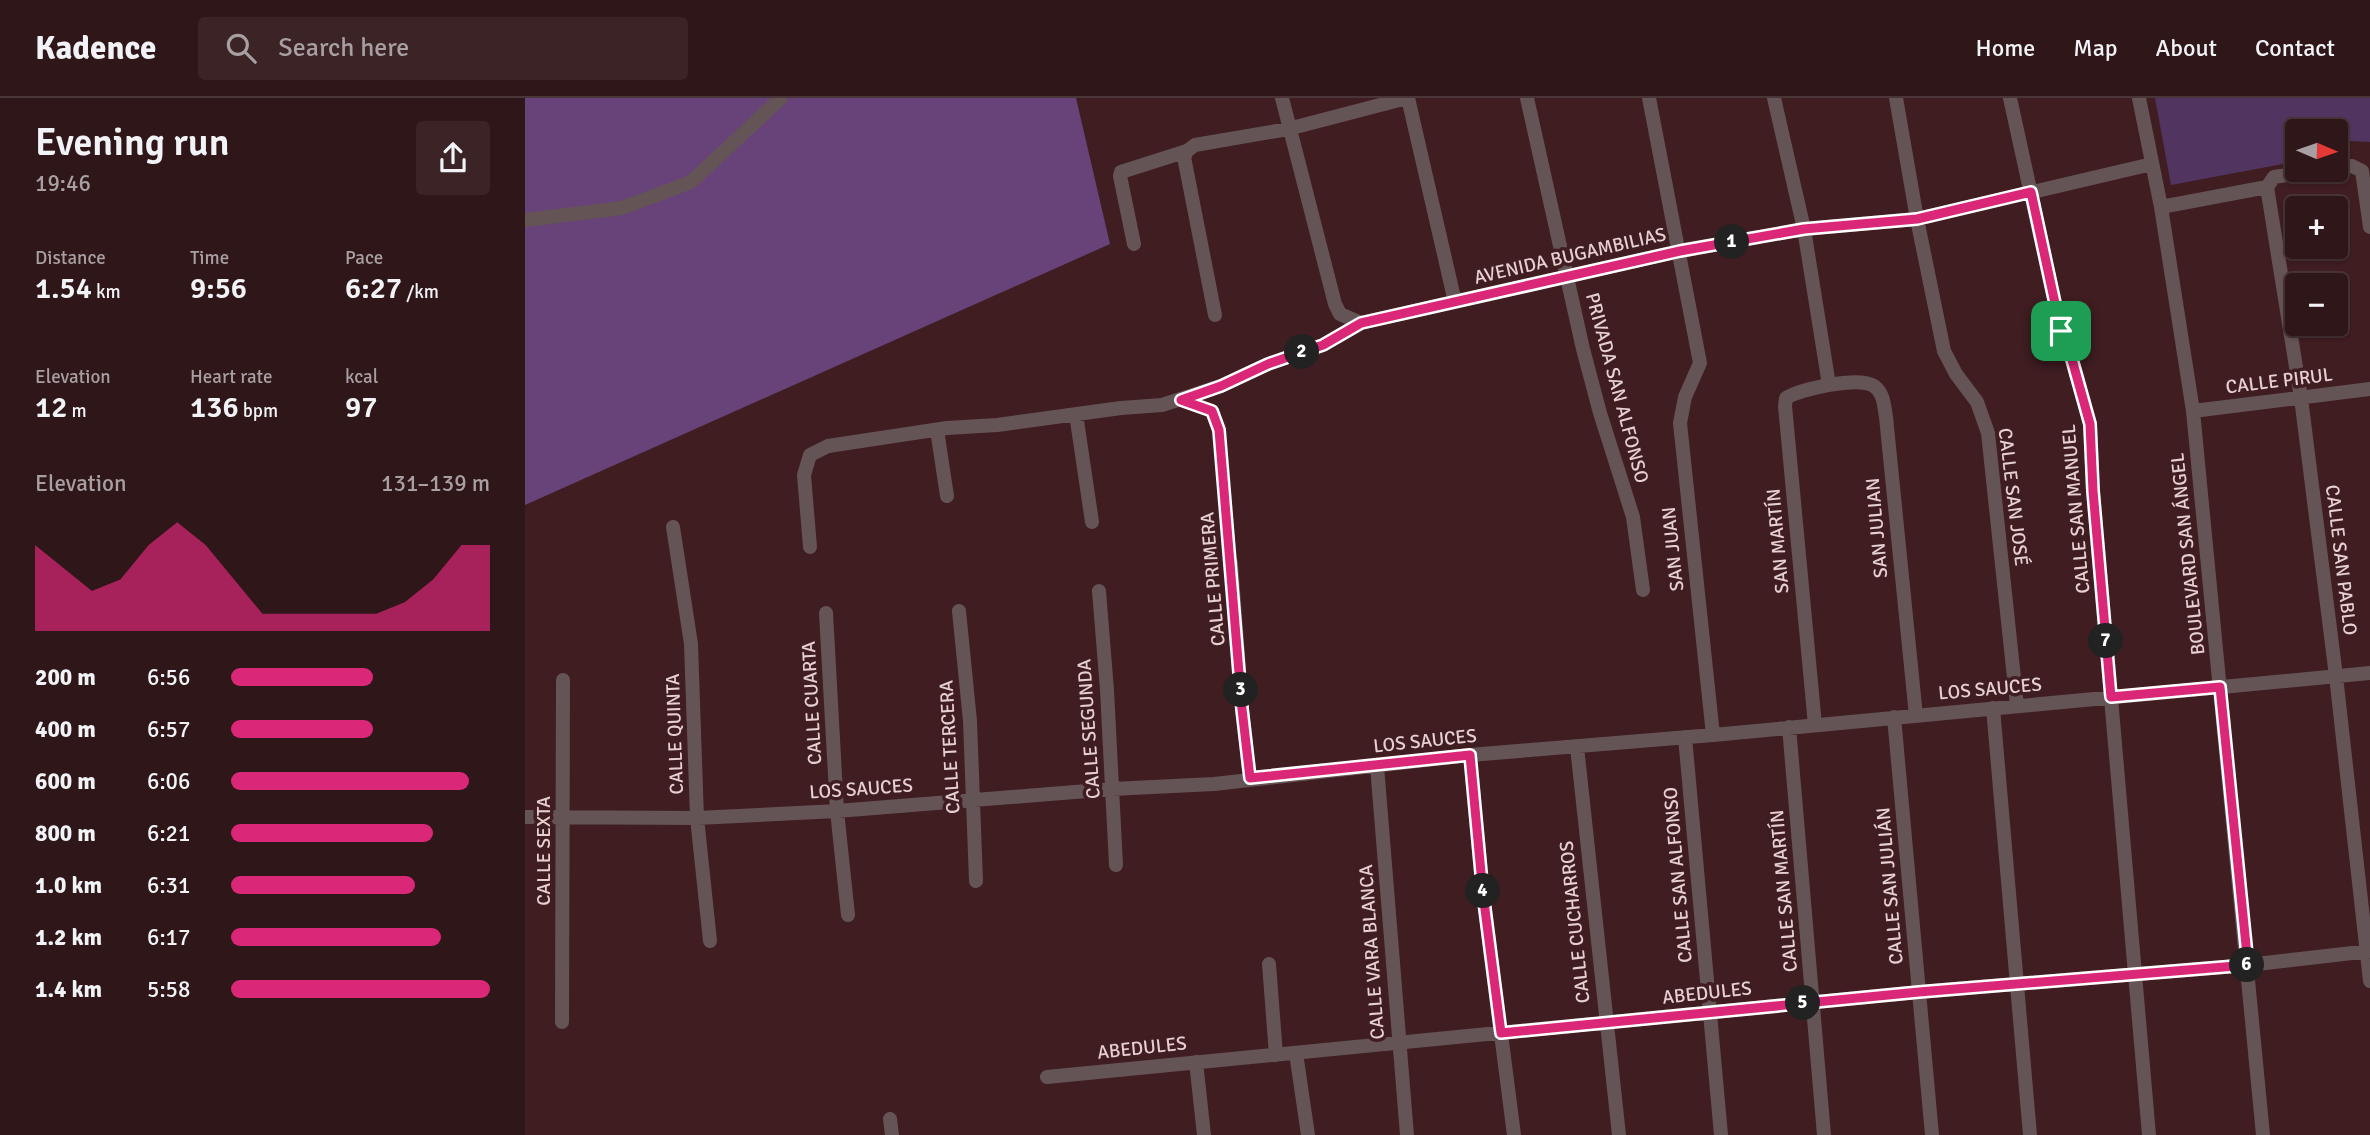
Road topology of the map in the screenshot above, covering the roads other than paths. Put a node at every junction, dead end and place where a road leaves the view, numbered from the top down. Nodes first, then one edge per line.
1 (781, 98) edge
2 (1282, 98) edge
3 (1408, 98) edge
4 (1527, 98) edge
5 (1649, 98) edge
6 (1774, 98) edge
7 (1896, 98) edge
8 (2010, 98) edge
9 (2139, 98) edge
10 (1288, 129) junction
11 (1187, 151) junction
12 (2152, 164) junction
13 (2349, 166) edge
14 (2285, 175) edge
15 (2266, 187) junction
16 (2031, 192) junction
17 (2161, 206) junction
18 (1917, 219) junction
19 (525, 220) edge
20 (2370, 227) edge
21 (1804, 229) junction
22 (1134, 244) dead end
23 (1680, 251) junction
24 (1567, 278) junction
25 (1455, 302) junction
26 (1215, 315) dead end
27 (1361, 323) junction
28 (1829, 385) junction
29 (2370, 389) edge
30 (2301, 398) junction
31 (2193, 411) junction
32 (1076, 414) junction
33 (937, 430) junction
34 (947, 496) dead end
35 (1092, 522) dead end
36 (673, 527) dead end
37 (810, 547) dead end
38 (1231, 563) road end
39 (1643, 590) dead end
40 (1099, 591) dead end
41 (959, 611) dead end
42 (826, 614) dead end
43 (2370, 673) edge
44 (2336, 676) junction
45 (563, 680) dead end
46 (2220, 687) junction
47 (2111, 697) junction
48 (2017, 706) junction
49 (1993, 708) junction
50 (1916, 716) junction
51 (1894, 717) junction
52 (1815, 725) junction
53 (1789, 727) junction
54 (1713, 735) junction
55 (1685, 737) junction
56 (1577, 747) junction
57 (1470, 755) junction
58 (1377, 766) junction
59 (1250, 778) junction
60 (1112, 789) junction
61 (973, 799) junction
62 (837, 811) junction
63 (525, 817) edge
64 (563, 818) junction
65 (697, 818) junction
66 (1117, 865) dead end
67 (976, 881) dead end
68 (848, 915) dead end
69 (710, 940) dead end
70 (2369, 952) edge
71 (1269, 964) dead end
72 (2248, 965) junction
73 (2135, 974) junction
74 (2370, 981) edge
75 (2017, 984) junction
76 (1919, 992) junction
77 (1812, 1002) junction
78 (1710, 1012) junction
79 (562, 1022) dead end
80 (1605, 1023) junction
81 (1501, 1033) junction
82 (1398, 1043) junction
83 (1296, 1053) junction
84 (1276, 1055) junction
85 (1196, 1062) junction
86 (1047, 1077) dead end
87 (890, 1119) dead end
88 (892, 1135) edge
89 (1204, 1135) edge
90 (1307, 1135) edge
91 (1406, 1135) edge
92 (1514, 1135) edge
93 (1619, 1135) edge
94 (1721, 1135) edge
95 (1823, 1135) edge
96 (1932, 1135) edge
97 (2030, 1135) edge
98 (2149, 1135) edge
99 (2263, 1135) edge

1 - 19 street
2 - 10 street
3 - 10 street
3 - 25 street
4 - 24 street
5 - 23 street
6 - 21 street
7 - 18 street, CALLE SAN JOSÉ
8 - 16 street, CALLE SAN MANUEL
9 - 12 street, BOULEVARD SAN ÁNGEL
10 - 11 street
10 - 27 street
11 - 22 street
11 - 26 street
12 - 16 street, AVENIDA BUGAMBILIAS
12 - 17 street, BOULEVARD SAN ÁNGEL
13 - 20 street
14 - 15 street
15 - 17 street
15 - 30 street, CALLE SAN PABLO
16 - 18 street, AVENIDA BUGAMBILIAS
16 - 47 street, CALLE SAN MANUEL
17 - 31 street, BOULEVARD SAN ÁNGEL
18 - 21 street, AVENIDA BUGAMBILIAS
18 - 48 street, CALLE SAN JOSÉ
21 - 23 street, AVENIDA BUGAMBILIAS
21 - 28 street
23 - 24 street, AVENIDA BUGAMBILIAS
23 - 54 street, SAN JUAN
24 - 25 street, AVENIDA BUGAMBILIAS
24 - 39 street, PRIVADA SAN ALFONSO
25 - 27 street, AVENIDA BUGAMBILIAS
27 - 32 street, AVENIDA BUGAMBILIAS
28 - 50 street, SAN JULIAN
28 - 52 street, SAN MARTÍN
29 - 30 street, CALLE PIRUL
30 - 31 street, CALLE PIRUL
30 - 44 street, CALLE SAN PABLO
31 - 46 street, BOULEVARD SAN ÁNGEL
32 - 33 street, AVENIDA BUGAMBILIAS
32 - 35 street
33 - 34 street
33 - 37 street, AVENIDA BUGAMBILIAS
36 - 65 street, CALLE QUINTA
38 - 59 street, CALLE PRIMERA
40 - 60 street, CALLE SEGUNDA
41 - 61 street, CALLE TERCERA
42 - 62 street, CALLE CUARTA
43 - 44 street, LOS SAUCES
44 - 46 street, LOS SAUCES
44 - 70 street, CALLE SAN PABLO
45 - 64 street, CALLE SEXTA
46 - 47 street, LOS SAUCES
46 - 72 street, BOULEVARD SAN ÁNGEL
47 - 48 street, LOS SAUCES
47 - 73 street, CALLE SAN MANUEL
48 - 49 street, LOS SAUCES
49 - 50 street, LOS SAUCES
49 - 75 street
50 - 51 street, LOS SAUCES
51 - 52 street, LOS SAUCES
51 - 76 street, CALLE SAN JULIÁN
52 - 53 street, LOS SAUCES
53 - 54 street, LOS SAUCES
53 - 77 street, CALLE SAN MARTÍN
54 - 55 street, LOS SAUCES
55 - 56 street, LOS SAUCES
55 - 78 street, CALLE SAN ALFONSO
56 - 57 street, LOS SAUCES
56 - 80 street, CALLE CUCHARROS
57 - 58 street, LOS SAUCES
57 - 81 street
58 - 59 street, LOS SAUCES
58 - 82 street, CALLE VARA BLANCA
59 - 60 street, LOS SAUCES
60 - 61 street, LOS SAUCES
60 - 66 street, CALLE SEGUNDA
61 - 62 street, LOS SAUCES
61 - 67 street, CALLE TERCERA
62 - 65 street, LOS SAUCES
62 - 68 street, CALLE CUARTA
63 - 64 street, LOS SAUCES
64 - 65 street, LOS SAUCES
64 - 79 street, CALLE SEXTA
65 - 69 street, CALLE QUINTA
70 - 72 street, ABEDULES
70 - 74 street, CALLE SAN PABLO
71 - 84 street
72 - 73 street, ABEDULES
72 - 99 street, BOULEVARD SAN ÁNGEL
73 - 75 street, ABEDULES
73 - 98 street, CALLE SAN MANUEL
75 - 76 street, ABEDULES
75 - 97 street
76 - 77 street, ABEDULES
76 - 96 street, CALLE SAN JULIÁN
77 - 78 street, ABEDULES
77 - 95 street, CALLE SAN MARTÍN
78 - 80 street, ABEDULES
78 - 94 street, CALLE SAN ALFONSO
80 - 81 street, ABEDULES
80 - 93 street, CALLE CUCHARROS
81 - 82 street, ABEDULES
81 - 92 street
82 - 83 street, ABEDULES
82 - 91 street, CALLE VARA BLANCA
83 - 84 street, ABEDULES
83 - 90 street
84 - 85 street, ABEDULES
85 - 86 street, ABEDULES
85 - 89 street
87 - 88 street

